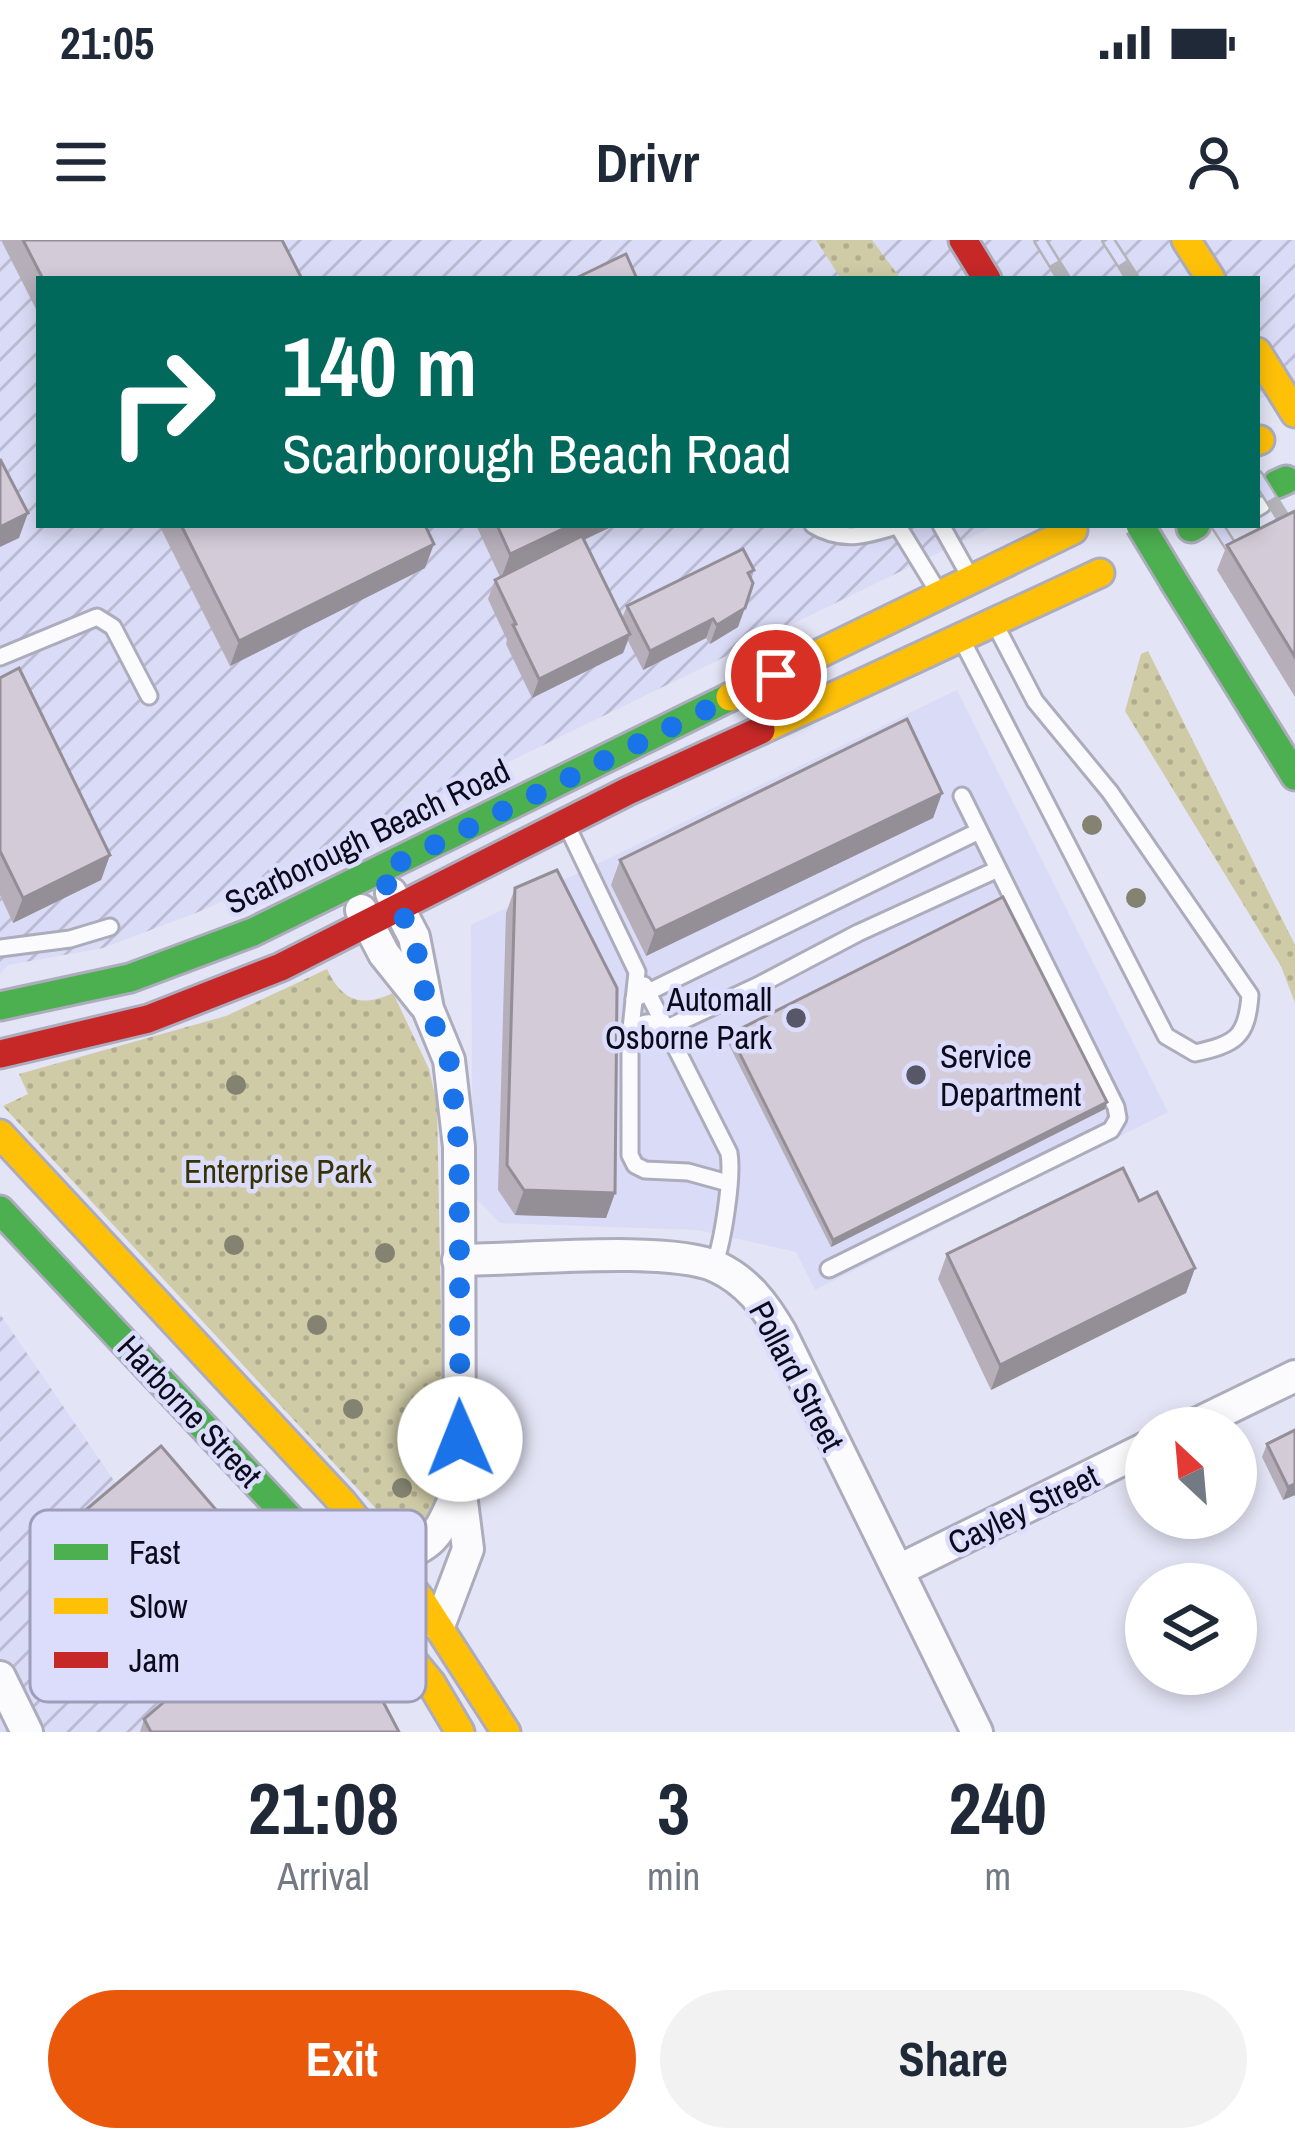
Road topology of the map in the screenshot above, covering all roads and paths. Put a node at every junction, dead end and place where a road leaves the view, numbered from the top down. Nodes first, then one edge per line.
1 (963, 240) edge
2 (1186, 240) edge
3 (985, 276) edge
4 (1209, 276) edge
5 (1260, 357) edge
6 (1295, 413) edge
7 (818, 528) edge
8 (888, 528) edge
9 (901, 528) edge
10 (943, 528) edge
11 (1142, 528) edge
12 (1072, 530) dead end
13 (1100, 573) dead end
14 (983, 602) junction
15 (950, 617) junction
16 (0, 657) edge
17 (149, 696) dead end
18 (1295, 776) edge
19 (962, 796) dead end
20 (565, 822) junction
21 (979, 831) junction
22 (996, 870) junction
23 (380, 872) junction
24 (350, 888) junction
25 (398, 906) junction
26 (368, 922) junction
27 (110, 927) dead end
28 (0, 948) edge
29 (641, 995) junction
30 (0, 1006) edge
31 (428, 1009) junction
32 (667, 1028) junction
33 (630, 1038) junction
34 (0, 1054) edge
35 (0, 1135) edge
36 (728, 1183) junction
37 (0, 1210) edge
38 (458, 1260) junction
39 (714, 1265) junction
40 (829, 1269) dead end
41 (1295, 1376) edge
42 (1231, 1407) edge
43 (1125, 1458) edge
44 (460, 1486) junction
45 (282, 1510) edge
46 (347, 1510) edge
47 (426, 1546) edge
48 (899, 1570) junction
49 (426, 1608) edge
50 (439, 1626) junction
51 (0, 1677) edge
52 (426, 1679) edge
53 (27, 1732) edge
54 (460, 1732) edge
55 (506, 1732) edge
56 (977, 1732) edge

1 - 3 main road
2 - 4 main road
5 - 6 main road
7 - 8 lane
9 - 15 lane
10 - 14 lane
11 - 18 main road, bridge
12 - 14 main road, Scarborough Beach Road
13 - 14 main road, Scarborough Beach Road
14 - 15 main road, Scarborough Beach Road
14 - 15 main road, Scarborough Beach Road
14 - 15 lane
15 - 20 main road, Scarborough Beach Road
15 - 23 main road, Scarborough Beach Road
16 - 17 lane
19 - 21 lane
20 - 25 main road, Scarborough Beach Road
20 - 29 lane
21 - 22 lane
21 - 29 lane
22 - 32 lane
22 - 40 lane
23 - 24 main road, Scarborough Beach Road
23 - 25 street
24 - 26 street
24 - 30 main road, Scarborough Beach Road
25 - 26 main road, Scarborough Beach Road
25 - 31 street
26 - 31 street
26 - 34 main road, Scarborough Beach Road
27 - 28 lane
29 - 32 lane
29 - 33 lane
31 - 38 street
32 - 33 lane
32 - 36 lane
33 - 36 lane
35 - 46 main road, Harborne Street
36 - 39 lane
37 - 45 main road, Harborne Street
38 - 39 street, Pollard Street
38 - 44 street
39 - 48 street, Pollard Street
41 - 42 street
43 - 48 street, Cayley Street
44 - 47 street
44 - 50 street
48 - 56 street, Pollard Street
49 - 50 main road, Harborne Street
50 - 55 main road, Harborne Street
51 - 53 street
52 - 54 main road, Harborne Street

